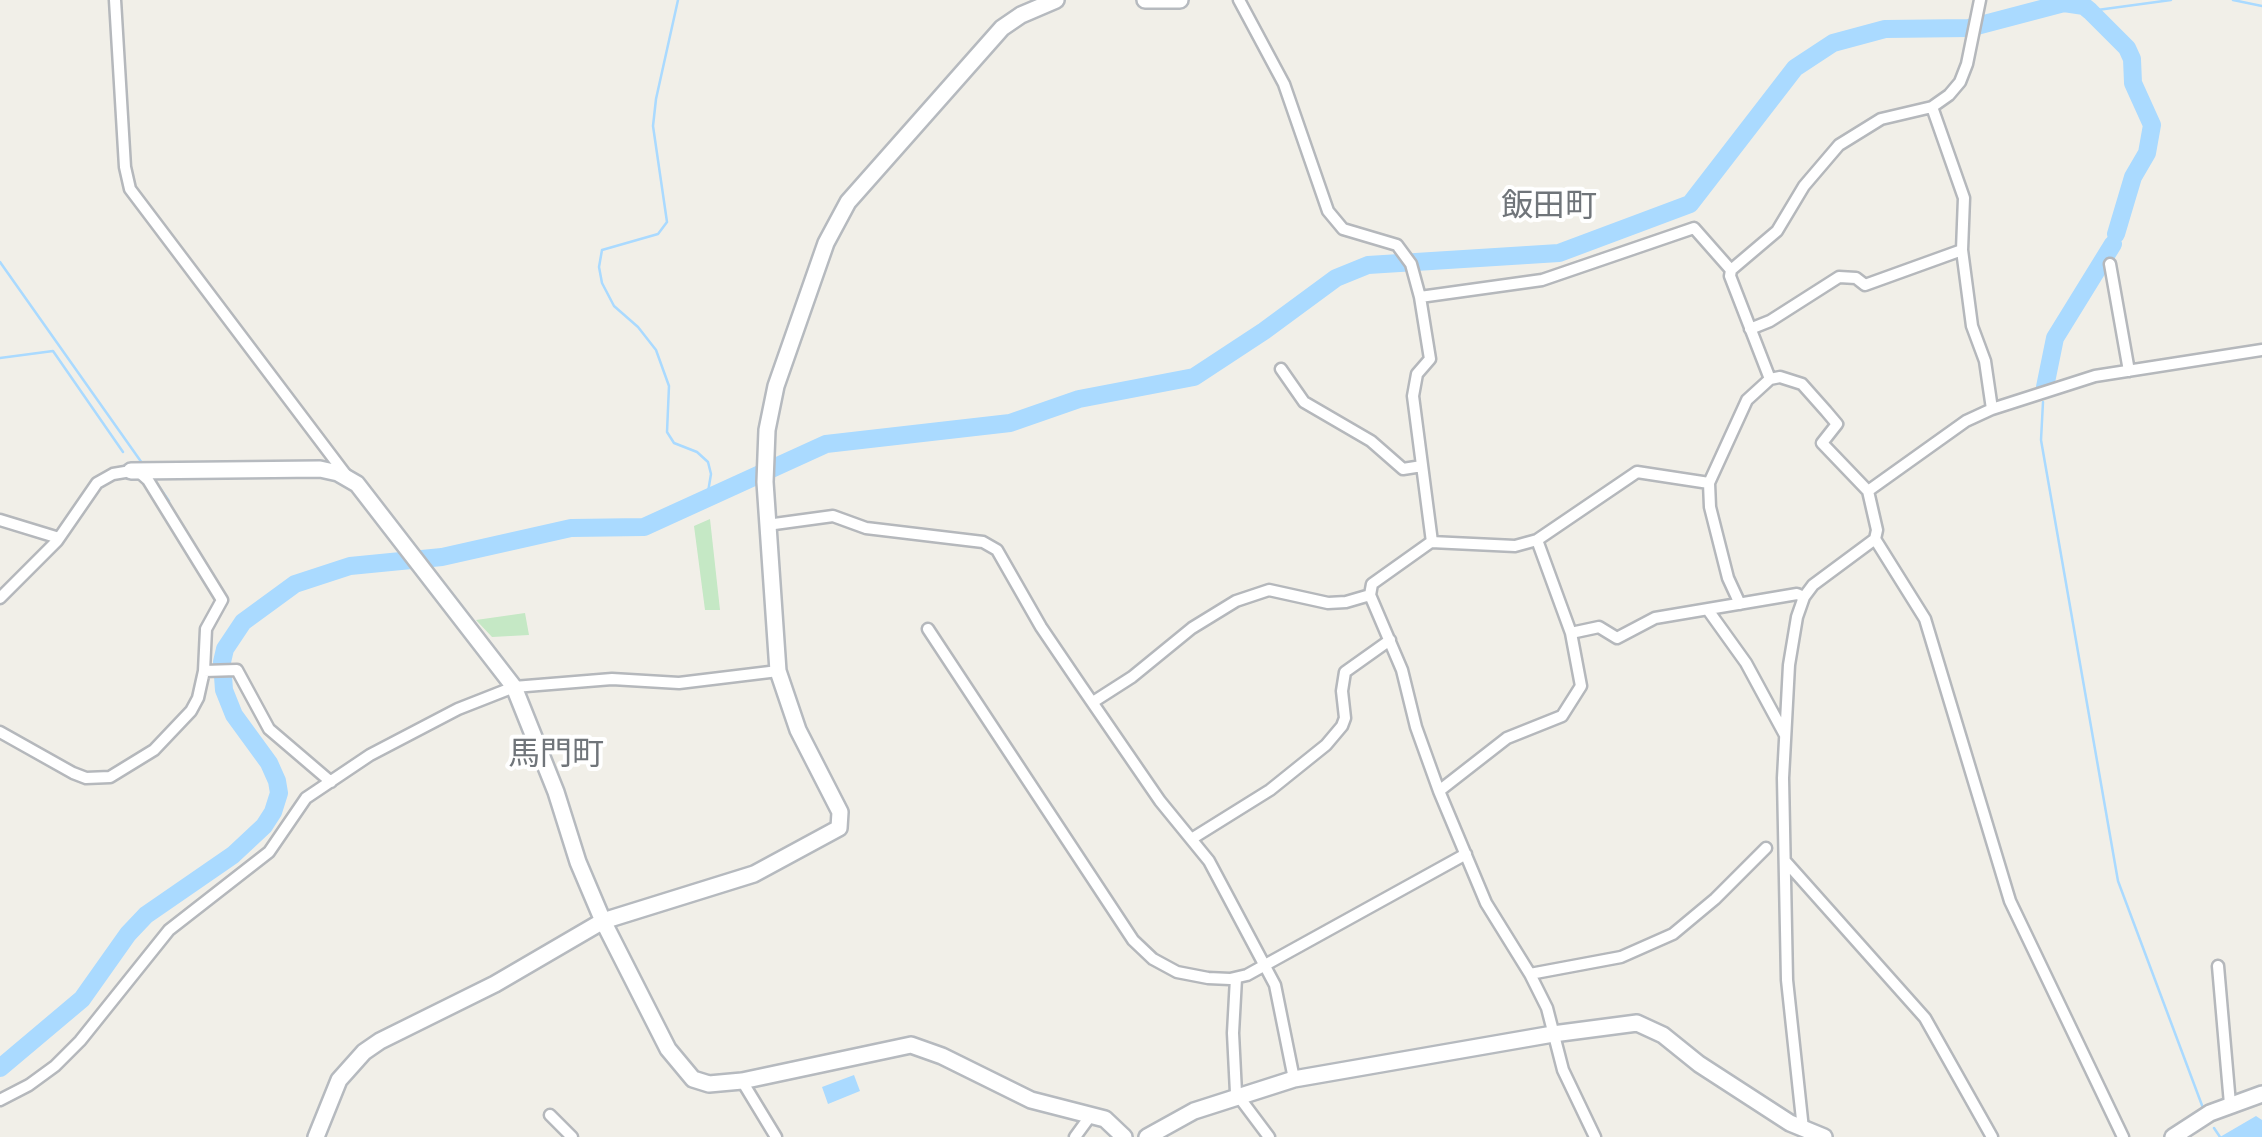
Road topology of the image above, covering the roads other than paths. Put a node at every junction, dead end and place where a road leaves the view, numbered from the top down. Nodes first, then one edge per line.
1 (116, 0) edge
2 (1056, 0) edge
3 (1145, 0) edge
4 (1180, 0) edge
5 (1239, 0) edge
6 (1980, 0) edge
7 (1932, 107) junction
8 (1962, 250) junction
9 (2110, 264) dead end
10 (1731, 270) junction
11 (1420, 296) junction
12 (1750, 329) junction
13 (2262, 350) edge
14 (1281, 369) dead end
15 (2129, 371) junction
16 (1770, 378) junction
17 (1992, 409) junction
18 (1422, 466) junction
19 (134, 471) junction
20 (348, 477) junction
21 (1709, 483) junction
22 (1868, 491) junction
23 (0, 520) edge
24 (767, 524) junction
25 (58, 538) junction
26 (1875, 539) junction
27 (1537, 540) junction
28 (1432, 542) junction
29 (1370, 595) junction
30 (1804, 597) junction
31 (0, 598) edge
32 (1740, 604) junction
33 (1708, 610) junction
34 (928, 629) dead end
35 (1572, 633) junction
36 (1390, 640) junction
37 (207, 671) junction
38 (778, 671) junction
39 (514, 687) junction
40 (1094, 702) junction
41 (0, 732) edge
42 (1785, 736) junction
43 (330, 782) junction
44 (1440, 792) junction
45 (1193, 838) junction
46 (1766, 848) dead end
47 (1466, 854) junction
48 (1786, 862) junction
49 (603, 921) junction
50 (2218, 966) dead end
51 (1264, 967) junction
52 (1530, 974) junction
53 (1236, 978) junction
54 (1553, 1034) junction
55 (1294, 1079) junction
56 (742, 1082) junction
57 (2262, 1094) edge
58 (1239, 1096) junction
59 (0, 1100) edge
60 (2230, 1104) junction
61 (550, 1115) dead end
62 (1092, 1115) junction
63 (1804, 1130) junction
64 (316, 1137) edge
65 (572, 1137) edge
66 (776, 1137) edge
67 (1075, 1137) edge
68 (1124, 1137) edge
69 (1148, 1137) edge
70 (1269, 1137) edge
71 (1595, 1137) edge
72 (1824, 1137) edge
73 (1992, 1137) edge
74 (2122, 1137) edge
75 (2173, 1137) edge

1 - 20 street
2 - 24 street
3 - 4 street
5 - 11 street
6 - 7 street
7 - 8 street
7 - 10 street
8 - 12 street
8 - 17 street
9 - 15 street
10 - 11 street
10 - 12 street
11 - 18 street
12 - 16 street
13 - 15 street
14 - 18 street
15 - 17 street
16 - 21 street
16 - 22 street
17 - 22 street
18 - 28 street
19 - 20 street
19 - 25 street
19 - 37 street
20 - 39 street
21 - 27 street
21 - 32 street
22 - 26 street
23 - 25 street
24 - 38 street
24 - 40 street
25 - 31 street
26 - 30 street
26 - 74 street
27 - 28 street
27 - 35 street
28 - 29 street
29 - 36 street
29 - 40 street
30 - 32 street
30 - 42 street
32 - 33 street
33 - 35 street
33 - 42 street
34 - 53 street
35 - 44 street
36 - 44 street
36 - 45 street
37 - 41 street
37 - 43 street
38 - 39 street
38 - 49 street
39 - 43 street
39 - 49 street
40 - 45 street
42 - 48 street
43 - 59 street
44 - 47 street
45 - 51 street
46 - 52 street
47 - 51 street
47 - 52 street
48 - 63 street
48 - 73 street
49 - 56 street
49 - 64 street
50 - 60 street
51 - 53 street
51 - 55 street
52 - 54 street
53 - 58 street
54 - 55 street
54 - 63 street
54 - 71 street
55 - 58 street
56 - 62 street
56 - 66 street
57 - 60 street
58 - 69 street
58 - 70 street
60 - 75 street
61 - 65 street
62 - 67 street
62 - 68 street
63 - 72 street

